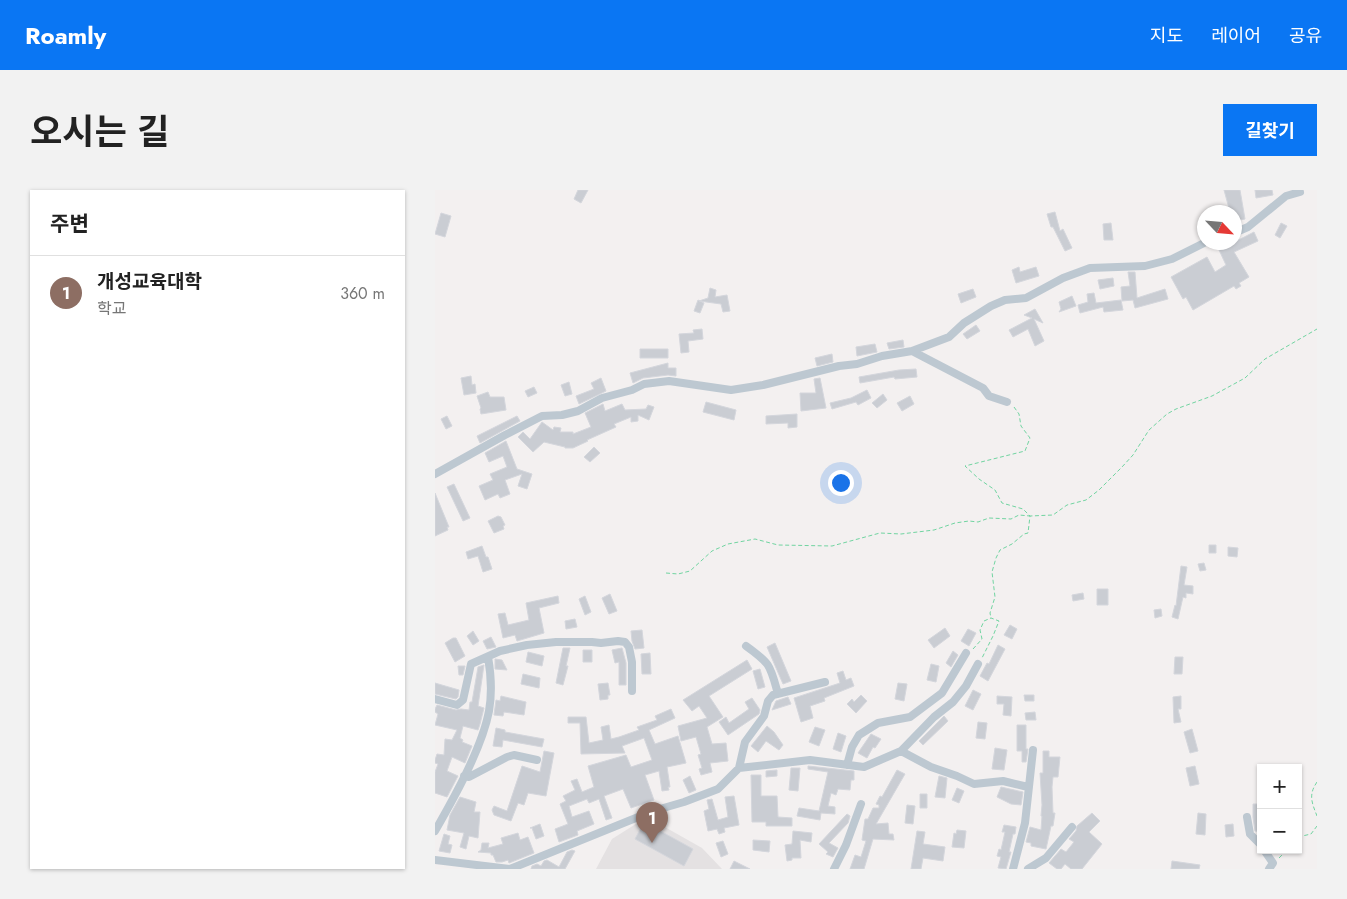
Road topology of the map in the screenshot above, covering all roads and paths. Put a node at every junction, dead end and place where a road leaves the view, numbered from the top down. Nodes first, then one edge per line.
1 (1300, 192) dead end
2 (1242, 230) edge
3 (1197, 246) edge
4 (1317, 329) edge
5 (912, 352) junction
6 (1007, 402) joint
7 (435, 474) edge
8 (1031, 516) junction
9 (666, 573) dead end
10 (991, 618) junction
11 (746, 646) dead end
12 (966, 653) joint
13 (487, 657) junction
14 (978, 664) joint
15 (825, 682) dead end
16 (632, 691) dead end
17 (778, 694) junction
18 (435, 699) edge
19 (1033, 750) dead end
20 (901, 751) junction
21 (537, 760) dead end
22 (847, 765) junction
23 (739, 768) junction
24 (464, 776) junction
25 (1317, 782) edge
26 (1028, 787) junction
27 (861, 804) dead end
28 (1317, 816) edge
29 (1247, 817) dead end
30 (1317, 826) edge
31 (1072, 827) dead end
32 (435, 831) edge
33 (1302, 836) edge
34 (1257, 841) edge
35 (1266, 854) edge
36 (1283, 854) edge
37 (435, 860) edge
38 (1271, 866) edge
39 (834, 869) edge
40 (1013, 869) edge
41 (1028, 869) edge

1 - 2 street
3 - 5 street
4 - 8 path
5 - 6 street
5 - 7 street
6 - 8 path
8 - 9 path
8 - 10 path
10 - 12 path
10 - 14 path
11 - 17 street
12 - 22 street
13 - 16 street
13 - 18 street
13 - 24 street
14 - 20 street
15 - 17 street
17 - 23 street
19 - 26 street
20 - 22 street
20 - 26 street
21 - 24 street
22 - 23 street
23 - 37 street
24 - 32 street
25 - 28 path
26 - 40 street
27 - 39 street
29 - 34 street
30 - 33 path
31 - 41 street
35 - 38 street
36 - 38 path

